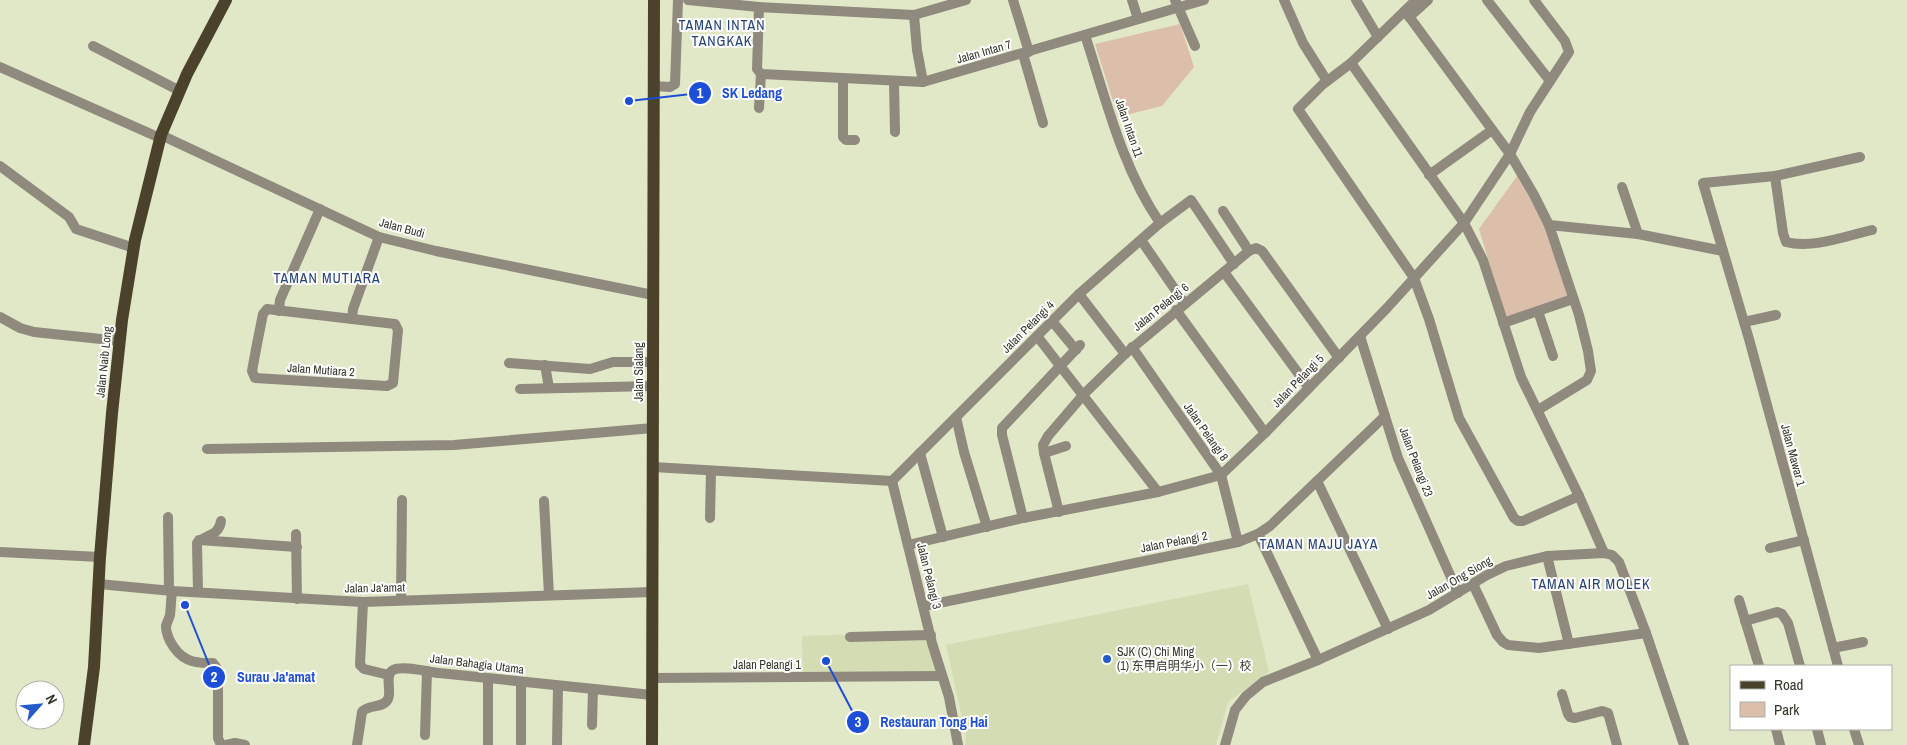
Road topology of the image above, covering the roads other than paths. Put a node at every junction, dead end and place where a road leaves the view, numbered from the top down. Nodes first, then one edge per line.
1 (226, 0) edge
2 (654, 0) edge
3 (678, 0) edge
4 (688, 0) edge
5 (966, 0) edge
6 (1013, 0) edge
7 (1132, 0) edge
8 (1204, 0) edge
9 (1284, 0) edge
10 (1356, 0) edge
11 (1416, 0) edge
12 (1428, 0) edge
13 (1487, 0) edge
14 (1534, 0) edge
15 (1177, 4) edge
16 (759, 7) junction
17 (1407, 14) junction
18 (914, 15) junction
19 (1138, 19) junction
20 (1085, 35) junction
21 (1378, 37) junction
22 (92, 46) dead end
23 (1194, 46) dead end
24 (1026, 53) junction
25 (1351, 63) junction
26 (0, 67) edge
27 (762, 75) junction
28 (843, 79) junction
29 (1327, 80) junction
30 (894, 81) junction
31 (1550, 81) junction
32 (923, 82) junction
33 (654, 86) junction
34 (180, 91) junction
35 (759, 108) dead end
36 (1043, 123) dead end
37 (1492, 130) junction
38 (895, 132) dead end
39 (160, 136) junction
40 (855, 140) dead end
41 (1510, 154) junction
42 (1860, 157) dead end
43 (0, 166) edge
44 (1429, 175) junction
45 (1775, 176) junction
46 (1622, 187) dead end
47 (320, 209) junction
48 (1223, 211) dead end
49 (1160, 223) junction
50 (1464, 223) junction
51 (1549, 225) junction
52 (1872, 230) dead end
53 (1638, 234) junction
54 (379, 237) junction
55 (1141, 240) junction
56 (134, 248) junction
57 (1249, 251) junction
58 (1724, 251) junction
59 (1234, 264) junction
60 (1224, 272) junction
61 (1414, 278) junction
62 (1079, 294) junction
63 (653, 295) junction
64 (1573, 299) junction
65 (1185, 304) junction
66 (1176, 310) junction
67 (279, 311) junction
68 (1538, 311) junction
69 (1776, 315) dead end
70 (0, 317) edge
71 (352, 319) junction
72 (1052, 321) junction
73 (1744, 322) junction
74 (1503, 323) junction
75 (1037, 336) junction
76 (1360, 336) junction
77 (120, 341) junction
78 (1129, 350) junction
79 (1553, 356) dead end
80 (1339, 358) junction
81 (653, 362) junction
82 (509, 363) dead end
83 (545, 365) junction
84 (1061, 366) junction
85 (653, 386) junction
86 (549, 388) junction
87 (1309, 388) junction
88 (520, 389) dead end
89 (1084, 394) junction
90 (1538, 410) junction
91 (1385, 416) junction
92 (956, 417) junction
93 (653, 428) junction
94 (1265, 433) junction
95 (1066, 446) dead end
96 (207, 449) dead end
97 (920, 453) junction
98 (1044, 453) junction
99 (653, 467) junction
100 (711, 471) junction
101 (1221, 475) junction
102 (892, 481) junction
103 (1318, 481) junction
104 (1158, 492) junction
105 (1579, 496) junction
106 (402, 500) dead end
107 (544, 500) dead end
108 (1059, 512) junction
109 (168, 517) dead end
110 (710, 518) dead end
111 (1023, 518) junction
112 (221, 521) dead end
113 (987, 527) junction
114 (296, 534) dead end
115 (1258, 534) junction
116 (942, 537) junction
117 (199, 540) junction
118 (1804, 540) junction
119 (1238, 542) junction
120 (908, 545) junction
121 (296, 547) junction
122 (1770, 548) dead end
123 (0, 552) edge
124 (1604, 553) junction
125 (1547, 556) junction
126 (100, 557) junction
127 (100, 584) junction
128 (1472, 584) junction
129 (170, 590) junction
130 (198, 592) junction
131 (652, 592) junction
132 (1458, 593) junction
133 (548, 595) junction
134 (297, 599) junction
135 (401, 600) junction
136 (1739, 600) dead end
137 (363, 602) junction
138 (924, 606) junction
139 (1745, 622) junction
140 (1388, 629) junction
141 (1646, 633) junction
142 (930, 635) junction
143 (850, 637) dead end
144 (1863, 642) dead end
145 (1569, 644) junction
146 (1833, 648) junction
147 (1318, 660) junction
148 (1759, 665) edge
149 (1800, 665) edge
150 (1838, 665) edge
151 (427, 672) junction
152 (389, 675) junction
153 (942, 676) junction
154 (488, 678) junction
155 (652, 678) junction
156 (521, 682) junction
157 (558, 686) junction
158 (593, 689) junction
159 (1562, 694) dead end
160 (652, 695) junction
161 (592, 724) dead end
162 (1776, 730) edge
163 (1817, 730) edge
164 (1854, 730) edge
165 (425, 735) dead end
166 (557, 740) edge
167 (520, 742) dead end
168 (84, 745) edge
169 (220, 745) edge
170 (226, 745) edge
171 (245, 745) edge
172 (357, 745) edge
173 (488, 745) edge
174 (652, 745) edge
175 (958, 745) edge
176 (1225, 745) edge
177 (1617, 745) edge
178 (1684, 745) edge
179 (1780, 745) edge
180 (1821, 745) edge
181 (1859, 745) edge

1 - 34 main road, Jalan Naib Long
2 - 33 main road, Jalan Sialang
3 - 33 street
4 - 16 street
5 - 18 street
6 - 24 street
7 - 19 street
8 - 15 street, Jalan Intan 7
9 - 29 street
10 - 21 street
11 - 17 street
12 - 17 street
13 - 31 street
14 - 31 street, Jalan Pelangi 5
15 - 19 street, Jalan Intan 7
15 - 23 street
16 - 18 street
16 - 27 street
17 - 21 street
17 - 37 street
18 - 32 street
19 - 20 street, Jalan Intan 7
20 - 24 street, Jalan Intan 7
20 - 49 street, Jalan Intan 11
21 - 25 street
22 - 34 street
24 - 32 street, Jalan Intan 7
24 - 36 street
25 - 29 street
25 - 44 street
26 - 39 street, Jalan Budi
27 - 28 street, Jalan Intan 7
27 - 35 street
28 - 30 street, Jalan Intan 7
28 - 40 street
29 - 61 street
30 - 32 street, Jalan Intan 7
30 - 38 street
31 - 41 street, Jalan Pelangi 5
33 - 63 main road, Jalan Sialang
34 - 39 main road, Jalan Naib Long
37 - 41 street
37 - 44 street
39 - 47 street, Jalan Budi
39 - 56 main road, Jalan Naib Long
41 - 50 street, Jalan Pelangi 5
41 - 51 street
42 - 45 street
43 - 56 street
44 - 50 street
45 - 52 street
45 - 58 street, Jalan Mawar 1
46 - 53 street
47 - 54 street, Jalan Budi
47 - 67 street
48 - 57 street
49 - 55 street, Jalan Pelangi 4
49 - 59 street, Jalan Pelangi 4
50 - 61 street, Jalan Pelangi 5
50 - 74 street
51 - 53 street
51 - 64 street
53 - 58 street
54 - 63 street, Jalan Budi
54 - 71 street
55 - 62 street, Jalan Pelangi 4
55 - 65 street
56 - 77 main road, Jalan Naib Long
57 - 59 street, Jalan Pelangi 6
57 - 80 street
58 - 73 street, Jalan Mawar 1
59 - 60 street, Jalan Pelangi 6
60 - 65 street, Jalan Pelangi 6
60 - 87 street
61 - 76 street, Jalan Pelangi 5
61 - 105 street
62 - 72 street, Jalan Pelangi 4
62 - 78 street, Jalan Pelangi 8
63 - 81 main road, Jalan Sialang
64 - 68 street
64 - 90 street
65 - 66 street, Jalan Pelangi 6
66 - 78 street, Jalan Pelangi 6
66 - 94 street
67 - 71 street
67 - 71 street, Jalan Mutiara 2
68 - 74 street
68 - 79 street
69 - 73 street
70 - 77 street
72 - 75 street, Jalan Pelangi 4
72 - 84 street
73 - 118 street, Jalan Mawar 1
74 - 90 street
75 - 84 street
75 - 92 street, Jalan Pelangi 4
76 - 80 street, Jalan Pelangi 5
76 - 91 street, Jalan Pelangi 23
77 - 126 main road, Jalan Naib Long
78 - 89 street, Jalan Pelangi 6
78 - 101 street, Jalan Pelangi 8
80 - 87 street, Jalan Pelangi 5
81 - 83 street
81 - 85 main road, Jalan Sialang
82 - 83 street
83 - 86 street
84 - 89 street
84 - 111 street
85 - 86 street
85 - 93 main road, Jalan Sialang
86 - 88 street
87 - 94 street, Jalan Pelangi 5
89 - 98 street, Jalan Pelangi 6
89 - 104 street
90 - 105 street
91 - 103 street, Jalan Pelangi 2
91 - 132 street, Jalan Pelangi 23
92 - 97 street, Jalan Pelangi 4
92 - 113 street
93 - 96 street
93 - 99 main road, Jalan Sialang
94 - 101 street, Jalan Pelangi 5
95 - 98 street
97 - 102 street, Jalan Pelangi 4
97 - 116 street
98 - 108 street
99 - 100 street
99 - 131 main road, Jalan Sialang
100 - 102 street
100 - 110 street
101 - 104 street, Jalan Pelangi 5
101 - 119 street, Jalan Pelangi 8
102 - 120 street, Jalan Pelangi 3
103 - 115 street, Jalan Pelangi 2
103 - 140 street
104 - 108 street, Jalan Pelangi 5
105 - 124 street
106 - 135 street
107 - 133 street
108 - 111 street, Jalan Pelangi 5
109 - 129 street
111 - 113 street, Jalan Pelangi 5
112 - 117 street
113 - 116 street, Jalan Pelangi 5
114 - 121 street
115 - 119 street, Jalan Pelangi 2
115 - 147 street
116 - 120 street, Jalan Pelangi 5
117 - 121 street
117 - 130 street
118 - 122 street
118 - 146 street, Jalan Mawar 1
119 - 138 street, Jalan Pelangi 2
120 - 138 street, Jalan Pelangi 3
121 - 134 street
123 - 126 street
124 - 125 street, Jalan Ong Siong
124 - 141 street
125 - 128 street, Jalan Ong Siong
125 - 145 street
126 - 127 main road, Jalan Naib Long
127 - 129 street, Jalan Ja'amat
127 - 168 main road, Jalan Naib Long
128 - 132 street, Jalan Ong Siong
128 - 145 street
129 - 130 street, Jalan Ja'amat
129 - 169 street
130 - 134 street, Jalan Ja'amat
131 - 133 street, Jalan Ja'amat
131 - 155 main road, Jalan Sialang
132 - 140 street, Jalan Ong Siong
133 - 135 street, Jalan Ja'amat
134 - 137 street, Jalan Ja'amat
135 - 137 street, Jalan Ja'amat
136 - 139 street
137 - 152 street
138 - 142 street, Jalan Pelangi 3
139 - 148 street
139 - 149 street
140 - 147 street, Jalan Ong Siong
141 - 145 street
141 - 178 street
142 - 143 street
142 - 153 street, Jalan Pelangi 3
144 - 146 street
146 - 150 street, Jalan Mawar 1
147 - 176 street, Jalan Ong Siong
151 - 152 street, Jalan Bahagia Utama
151 - 154 street, Jalan Bahagia Utama
151 - 165 street
152 - 172 street
153 - 155 street, Jalan Pelangi 1
153 - 175 street, Jalan Pelangi 3
154 - 156 street, Jalan Bahagia Utama
154 - 173 street
155 - 160 main road, Jalan Sialang
156 - 157 street, Jalan Bahagia Utama
156 - 167 street
157 - 158 street, Jalan Bahagia Utama
157 - 166 street
158 - 160 street, Jalan Bahagia Utama
158 - 161 street
159 - 177 street
160 - 174 main road, Jalan Sialang
162 - 179 street
163 - 180 street
164 - 181 street
170 - 171 street

